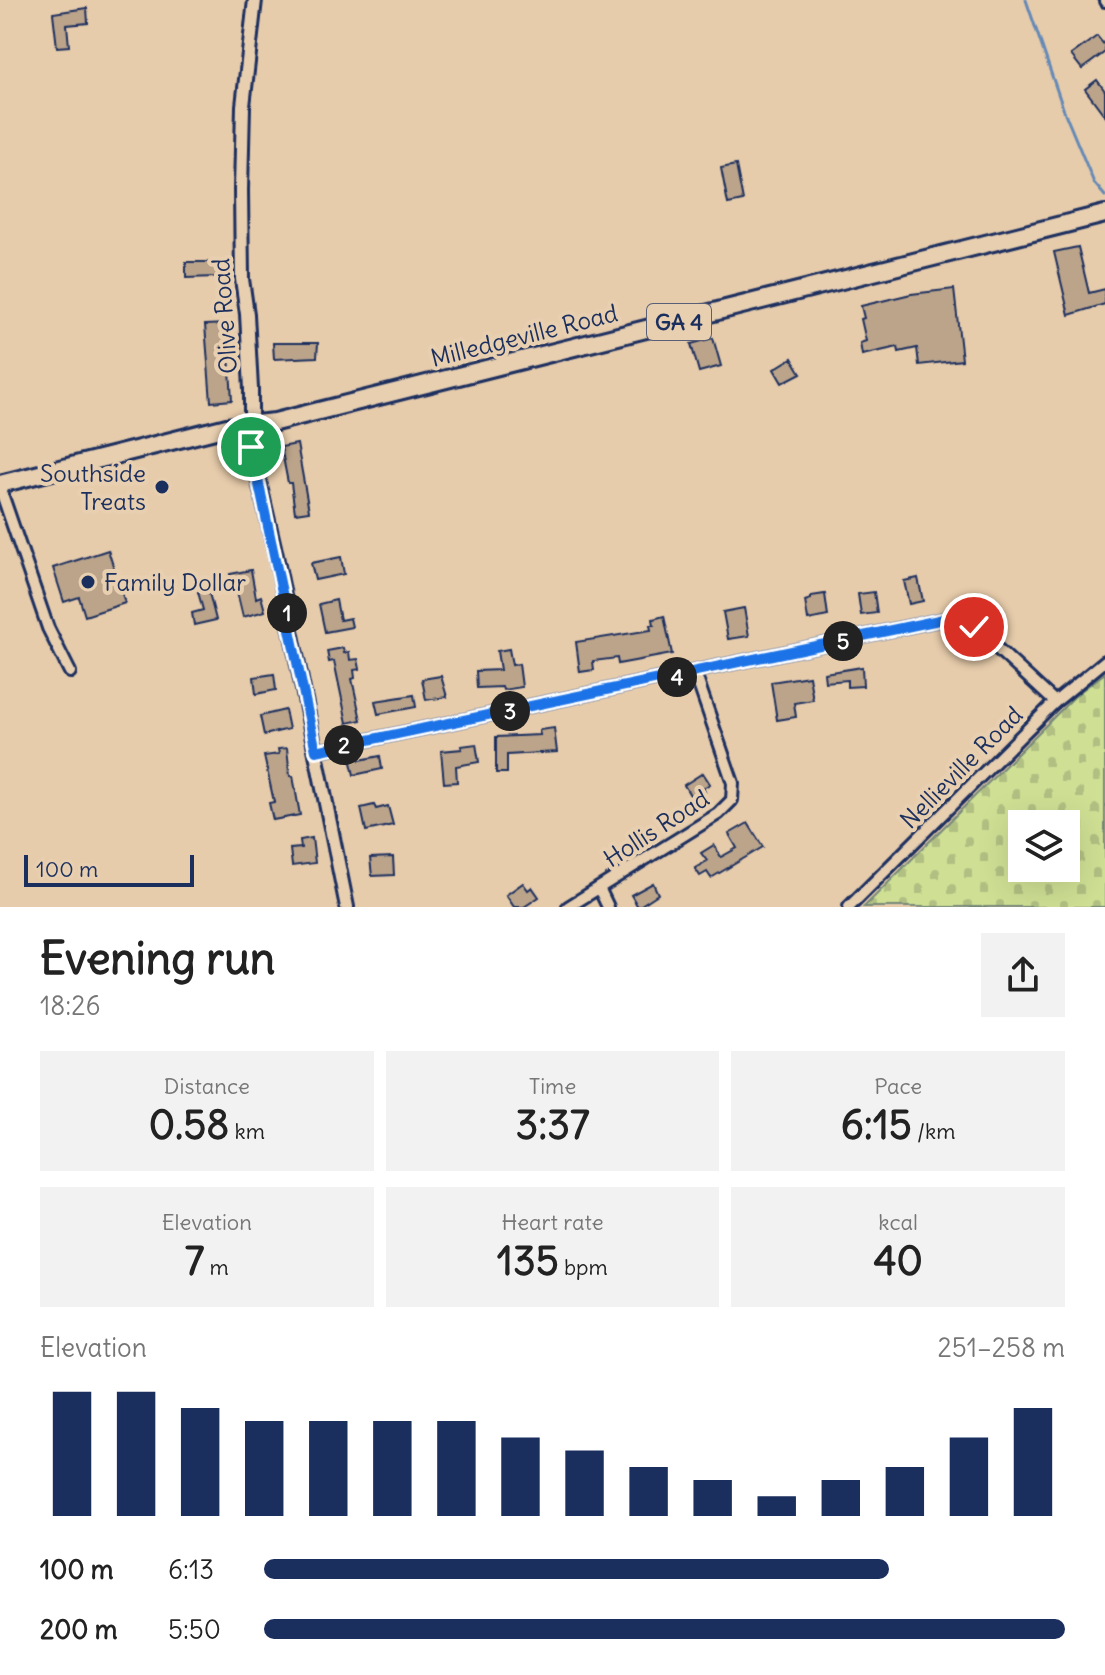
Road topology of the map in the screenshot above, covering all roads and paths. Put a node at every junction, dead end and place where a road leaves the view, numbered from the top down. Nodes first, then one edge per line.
1 (255, 0) edge
2 (1105, 214) edge
3 (251, 425) junction
4 (0, 486) edge
5 (1105, 661) edge
6 (70, 672) dead end
7 (695, 673) junction
8 (1055, 702) junction
9 (316, 751) junction
10 (599, 888) junction
11 (347, 907) edge
12 (568, 907) edge
13 (608, 907) edge
14 (849, 907) edge

1 - 3 street, Olive Road
2 - 3 main road, Milledgeville Road / GA 4
3 - 4 main road, Milledgeville Road / GA 4
3 - 9 street, Olive Road
4 - 6 street
5 - 8 street, Nellieville Road
7 - 8 street
7 - 9 street
7 - 10 street, Hollis Road
8 - 14 street, Nellieville Road
9 - 11 street, Olive Road
10 - 12 street, Hollis Road
10 - 13 street

